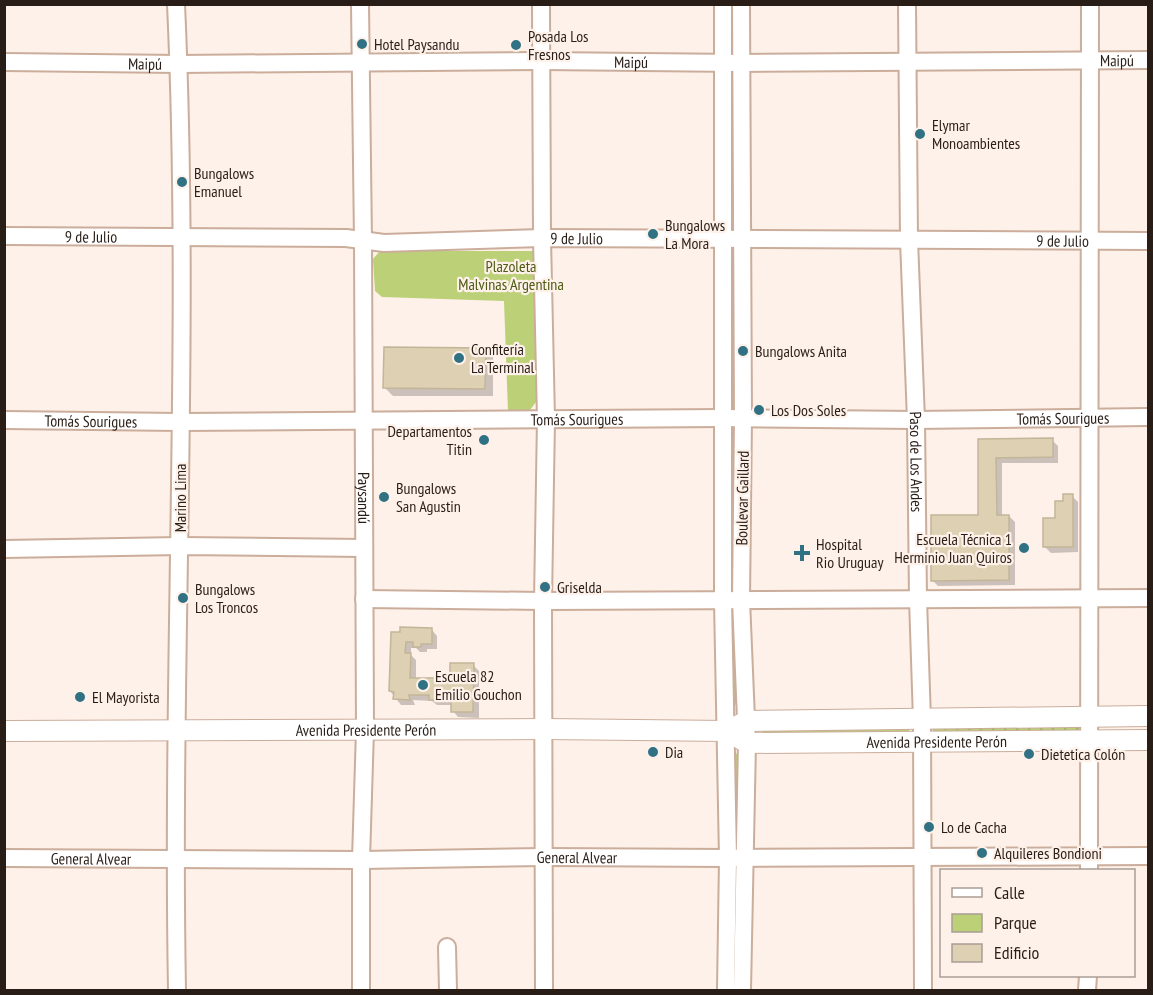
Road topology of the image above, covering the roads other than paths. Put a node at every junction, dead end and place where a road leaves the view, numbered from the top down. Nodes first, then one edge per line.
1 (176, 4) edge
2 (360, 4) edge
3 (542, 4) edge
4 (723, 4) edge
5 (741, 4) edge
6 (907, 4) edge
7 (1089, 4) edge
8 (907, 60) junction
9 (1089, 60) junction
10 (1149, 60) edge
11 (362, 61) junction
12 (542, 61) junction
13 (4, 62) edge
14 (732, 62) junction
15 (179, 64) junction
16 (4, 236) edge
17 (181, 238) junction
18 (542, 238) junction
19 (733, 239) junction
20 (909, 240) junction
21 (363, 241) junction
22 (1089, 241) junction
23 (1149, 241) edge
24 (1149, 417) edge
25 (723, 418) junction
26 (743, 418) junction
27 (1089, 418) junction
28 (546, 419) junction
29 (4, 420) edge
30 (364, 420) junction
31 (916, 420) junction
32 (180, 422) junction
33 (180, 546) junction
34 (363, 548) junction
35 (4, 549) edge
36 (1089, 598) junction
37 (1149, 598) edge
38 (364, 599) junction
39 (918, 599) junction
40 (741, 600) junction
41 (543, 601) junction
42 (723, 601) junction
43 (1149, 716) edge
44 (1089, 717) junction
45 (922, 720) junction
46 (747, 721) junction
47 (175, 729) junction
48 (545, 729) junction
49 (364, 730) junction
50 (4, 731) edge
51 (727, 731) junction
52 (1089, 740) junction
53 (1149, 740) edge
54 (747, 743) junction
55 (921, 743) junction
56 (1149, 856) edge
57 (544, 857) junction
58 (4, 858) edge
59 (736, 858) junction
60 (922, 858) junction
61 (175, 860) junction
62 (361, 860) junction
63 (1089, 863) edge
64 (447, 946) dead end
65 (177, 990) edge
66 (361, 990) edge
67 (448, 990) edge
68 (544, 990) edge
69 (726, 990) edge
70 (742, 990) edge
71 (923, 990) edge

1 - 15 street, Marino Lima
2 - 11 street, Paysandú
3 - 12 street
4 - 14 street, Boulevar Gaillard
5 - 14 street, Boulevar Gaillard
6 - 8 street, Paso de Los Andes
7 - 9 street
8 - 9 street, Maipú
8 - 14 street, Maipú
8 - 20 street, Paso de Los Andes
9 - 10 street, Maipú
9 - 22 street
11 - 12 street, Maipú
11 - 15 street, Maipú
11 - 21 street, Paysandú
12 - 14 street, Maipú
12 - 18 street
13 - 15 street, Maipú
14 - 19 street, Boulevar Gaillard
15 - 17 street, Marino Lima
16 - 17 street, 9 de Julio
17 - 21 street, 9 de Julio
17 - 32 street, Marino Lima
18 - 19 street, 9 de Julio
18 - 21 street, 9 de Julio
18 - 28 street
19 - 20 street, 9 de Julio
19 - 25 street, Boulevar Gaillard
19 - 26 street, Boulevar Gaillard
20 - 22 street, 9 de Julio
20 - 31 street, Paso de Los Andes
21 - 30 street, Paysandú
22 - 23 street, 9 de Julio
22 - 27 street
24 - 27 street, Tomás Sourigues
25 - 26 street, Tomás Sourigues
25 - 28 street, Tomás Sourigues
25 - 42 street, Boulevar Gaillard
26 - 31 street, Tomás Sourigues
26 - 40 street, Boulevar Gaillard
27 - 31 street, Tomás Sourigues
27 - 36 street
28 - 30 street, Tomás Sourigues
28 - 41 street
29 - 32 street, Tomás Sourigues
30 - 32 street, Tomás Sourigues
30 - 34 street, Paysandú
31 - 39 street, Paso de Los Andes
32 - 33 street, Marino Lima
33 - 34 street
33 - 35 street
33 - 47 street, Marino Lima
34 - 38 street, Paysandú
36 - 37 street
36 - 39 street
36 - 44 street
38 - 41 street
38 - 49 street, Paysandú
39 - 40 street
39 - 45 street, Paso de Los Andes
40 - 42 street
40 - 46 street, Boulevar Gaillard
41 - 42 street
41 - 48 street
42 - 51 street, Boulevar Gaillard
43 - 44 main road, Avenida Presidente Perón
44 - 45 main road, Avenida Presidente Perón
44 - 52 street
45 - 46 main road, Avenida Presidente Perón
45 - 55 street, Paso de Los Andes
46 - 51 main road, Avenida Presidente Perón
46 - 54 street, Boulevar Gaillard
47 - 49 main road, Avenida Presidente Perón
47 - 50 main road, Avenida Presidente Perón
47 - 61 street, Marino Lima
48 - 49 main road, Avenida Presidente Perón
48 - 51 main road, Avenida Presidente Perón
48 - 57 street
49 - 62 street, Paysandú
51 - 54 main road
51 - 59 street, Boulevar Gaillard
52 - 53 main road, Avenida Presidente Perón
52 - 55 main road, Avenida Presidente Perón
52 - 63 street
54 - 55 main road, Avenida Presidente Perón
54 - 59 street, Boulevar Gaillard
55 - 60 street, Paso de Los Andes
56 - 63 street, General Alvear
57 - 59 street, General Alvear
57 - 62 street, General Alvear
57 - 68 street
58 - 61 street, General Alvear
59 - 60 street, General Alvear
59 - 69 street, Boulevar Gaillard
59 - 70 street, Boulevar Gaillard
60 - 63 street, General Alvear
60 - 71 street, Paso de Los Andes
61 - 62 street, General Alvear
61 - 65 street, Marino Lima
62 - 66 street, Paysandú
64 - 67 street

